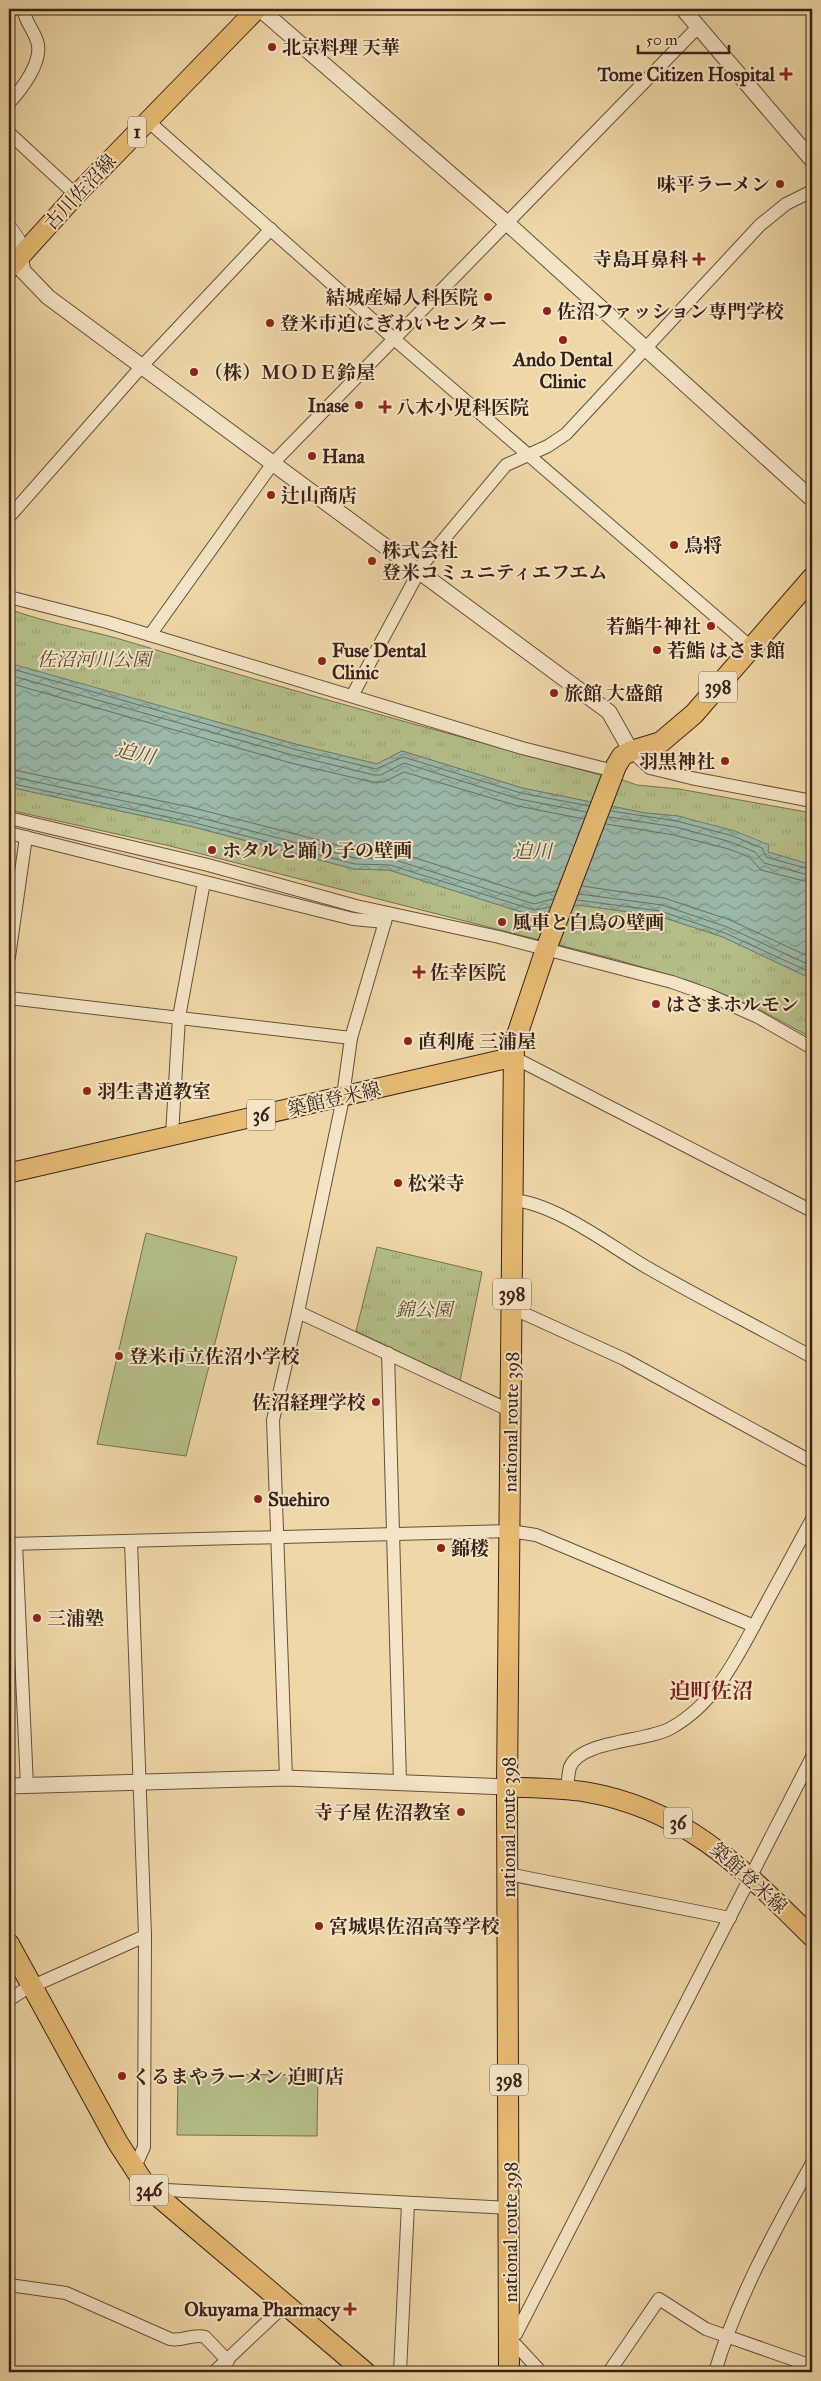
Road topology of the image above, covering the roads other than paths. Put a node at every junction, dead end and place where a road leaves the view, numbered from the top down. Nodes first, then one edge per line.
1 (23, 9) edge
2 (258, 9) edge
3 (683, 9) edge
4 (697, 28) junction
5 (9, 103) edge
6 (148, 121) junction
7 (9, 133) edge
8 (812, 160) edge
9 (812, 190) edge
10 (76, 195) junction
11 (507, 223) junction
12 (270, 229) junction
13 (9, 230) edge
14 (14, 263) edge
15 (394, 338) junction
16 (646, 348) junction
17 (142, 366) junction
18 (529, 455) junction
19 (273, 462) junction
20 (812, 499) edge
21 (9, 517) edge
22 (420, 570) junction
23 (812, 578) edge
24 (9, 596) edge
25 (150, 635) junction
26 (752, 648) junction
27 (352, 696) junction
28 (636, 756) junction
29 (612, 776) junction
30 (812, 801) edge
31 (9, 818) edge
32 (9, 833) edge
33 (26, 837) junction
34 (204, 882) junction
35 (387, 917) junction
36 (546, 949) junction
37 (9, 957) edge
38 (9, 998) edge
39 (179, 1017) junction
40 (351, 1038) junction
41 (812, 1048) edge
42 (513, 1057) junction
43 (342, 1097) junction
44 (172, 1135) junction
45 (9, 1173) edge
46 (513, 1200) junction
47 (812, 1211) edge
48 (512, 1308) junction
49 (298, 1312) junction
50 (388, 1354) junction
51 (812, 1357) edge
52 (512, 1411) junction
53 (812, 1462) edge
54 (812, 1519) edge
55 (510, 1530) junction
56 (394, 1532) junction
57 (275, 1537) junction
58 (132, 1541) junction
59 (12, 1544) edge
60 (754, 1626) junction
61 (812, 1757) edge
62 (286, 1778) junction
63 (139, 1781) junction
64 (400, 1782) junction
65 (9, 1786) edge
66 (26, 1786) junction
67 (507, 1787) junction
68 (567, 1790) junction
69 (508, 1874) junction
70 (750, 1878) junction
71 (730, 1918) junction
72 (145, 1936) junction
73 (812, 1937) edge
74 (9, 1944) edge
75 (32, 1986) junction
76 (9, 2000) edge
77 (812, 2164) edge
78 (134, 2169) junction
79 (151, 2191) junction
80 (408, 2204) junction
81 (510, 2208) junction
82 (9, 2284) edge
83 (286, 2304) junction
84 (726, 2335) junction
85 (509, 2340) junction
86 (228, 2361) junction
87 (812, 2366) edge
88 (214, 2372) edge
89 (365, 2372) edge
90 (400, 2372) edge
91 (509, 2372) edge
92 (541, 2372) edge
93 (609, 2372) edge
94 (715, 2372) edge

1 - 5 street
2 - 6 main road, 古川佐沼線 / 1
2 - 11 street
3 - 4 street
4 - 8 street
4 - 11 street
6 - 10 main road, 古川佐沼線 / 1
6 - 12 street
7 - 10 street
9 - 16 street
10 - 14 main road, 古川佐沼線 / 1
11 - 15 street
11 - 16 street
12 - 15 street
12 - 17 street
13 - 14 main road
14 - 17 street
15 - 18 street
15 - 19 street
16 - 18 street
16 - 20 street
17 - 19 street
17 - 21 street
18 - 22 street
18 - 26 street
19 - 22 street
19 - 25 street
22 - 27 street
22 - 28 street
23 - 26 highway, 398
24 - 25 street
25 - 27 street
26 - 28 highway, 398
27 - 29 street
28 - 29 highway, national route 398 / 398
28 - 30 street
29 - 36 highway, national route 398 / 398
31 - 35 street
32 - 33 street
33 - 34 street
33 - 37 street
34 - 35 street
34 - 39 street
35 - 36 street
35 - 40 street
36 - 41 street
36 - 42 highway, national route 398 / 398
38 - 39 street
39 - 40 street
39 - 44 street
40 - 43 street
42 - 43 main road, 築館登米線 / 36
42 - 46 highway, national route 398 / 398
42 - 47 street
43 - 44 main road, 築館登米線 / 36
43 - 49 street
44 - 45 main road, 築館登米線 / 36
46 - 48 highway, national route 398 / 398
46 - 51 street
48 - 52 highway, national route 398 / 398
48 - 53 street
49 - 50 street
49 - 57 street
50 - 52 street
50 - 56 street
52 - 55 highway, national route 398 / 398
54 - 60 street
55 - 56 street
55 - 60 street
55 - 67 highway, national route 398 / 398
56 - 57 street
56 - 64 street
57 - 58 street
57 - 62 street
58 - 59 street
58 - 63 street
59 - 66 street
60 - 68 street
61 - 70 street
62 - 63 street
62 - 64 street
63 - 66 street
63 - 72 street
64 - 67 street
65 - 66 street
67 - 68 main road, 築館登米線 / 36
67 - 69 highway, national route 398 / 398
68 - 70 main road, 築館登米線 / 36
69 - 71 street
69 - 81 highway, national route 398 / 398
70 - 71 street
70 - 73 main road, 築館登米線 / 36
71 - 85 street
72 - 75 street
72 - 78 street
74 - 75 highway, 346
75 - 76 street
75 - 78 highway, 346
77 - 84 street
78 - 79 highway, 346
79 - 80 street
79 - 83 highway, 346
80 - 81 street
80 - 90 street
81 - 85 highway, national route 398 / 398
82 - 86 street
83 - 86 street
83 - 89 highway, 346
84 - 87 street
84 - 93 street
84 - 94 street
85 - 91 highway, national route 398 / 398
85 - 92 street
86 - 88 street

